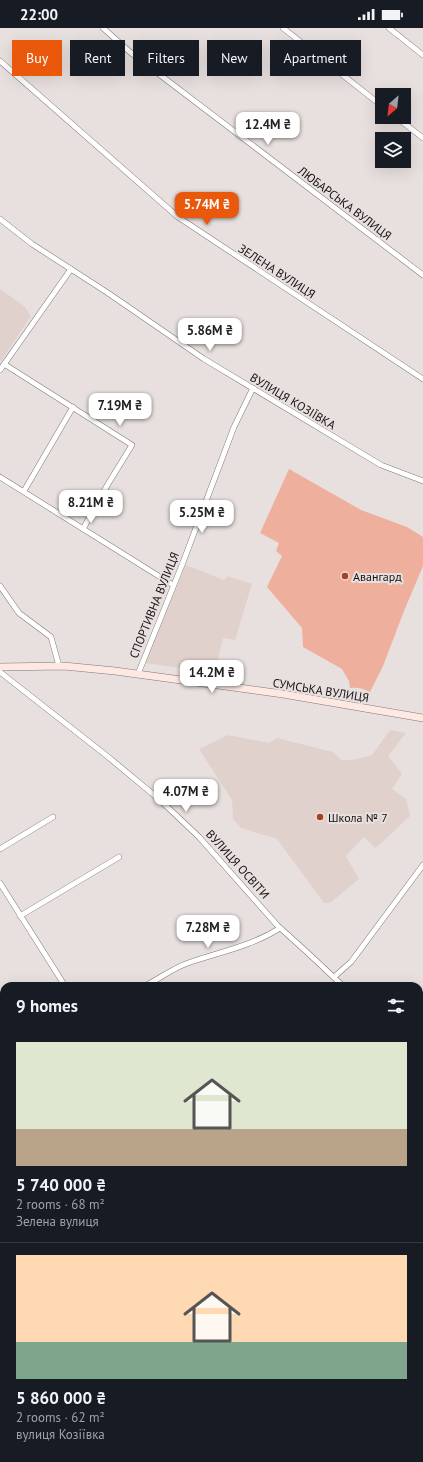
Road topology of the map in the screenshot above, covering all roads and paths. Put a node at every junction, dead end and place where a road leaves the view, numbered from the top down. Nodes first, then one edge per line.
1 (103, 28) edge
2 (283, 28) edge
3 (389, 28) edge
4 (423, 55) edge
5 (0, 61) edge
6 (375, 100) edge
7 (405, 124) edge
8 (423, 138) edge
9 (0, 219) edge
10 (71, 269) junction
11 (423, 275) edge
12 (4, 364) junction
13 (0, 370) edge
14 (423, 379) edge
15 (253, 388) junction
16 (73, 408) junction
17 (0, 477) edge
18 (423, 481) edge
19 (24, 491) junction
20 (83, 530) junction
21 (173, 585) junction
22 (0, 586) edge
23 (59, 666) junction
24 (0, 667) edge
25 (0, 672) edge
26 (138, 674) junction
27 (423, 718) edge
28 (53, 817) dead end
29 (0, 849) edge
30 (119, 857) dead end
31 (423, 864) edge
32 (0, 883) edge
33 (20, 916) junction
34 (280, 928) junction
35 (334, 977) junction
36 (62, 982) edge
37 (153, 982) edge
38 (339, 982) edge

1 - 11 street, ЛЮБАРСЬКА ВУЛИЦЯ
2 - 6 street
3 - 4 street
5 - 14 street, ЗЕЛЕНА ВУЛИЦЯ
7 - 8 street
9 - 10 street, ВУЛИЦЯ КОЗІЇВКА
10 - 12 street
10 - 15 street, ВУЛИЦЯ КОЗІЇВКА
12 - 13 street
12 - 16 street
15 - 18 street, ВУЛИЦЯ КОЗІЇВКА
15 - 21 street, СПОРТИВНА ВУЛИЦЯ
16 - 19 street
16 - 20 street
17 - 19 street
19 - 20 street
20 - 21 street
21 - 26 street, СПОРТИВНА ВУЛИЦЯ
22 - 23 street
23 - 24 main road, СУМСЬКА ВУЛИЦЯ
23 - 26 main road, СУМСЬКА ВУЛИЦЯ
25 - 34 street, ВУЛИЦЯ ОСВІТИ
26 - 27 main road, СУМСЬКА ВУЛИЦЯ
28 - 29 street
30 - 33 street
31 - 35 street
32 - 33 street
33 - 36 street
34 - 35 street, ВУЛИЦЯ ОСВІТИ
34 - 37 street
35 - 38 street, ВУЛИЦЯ ОСВІТИ

